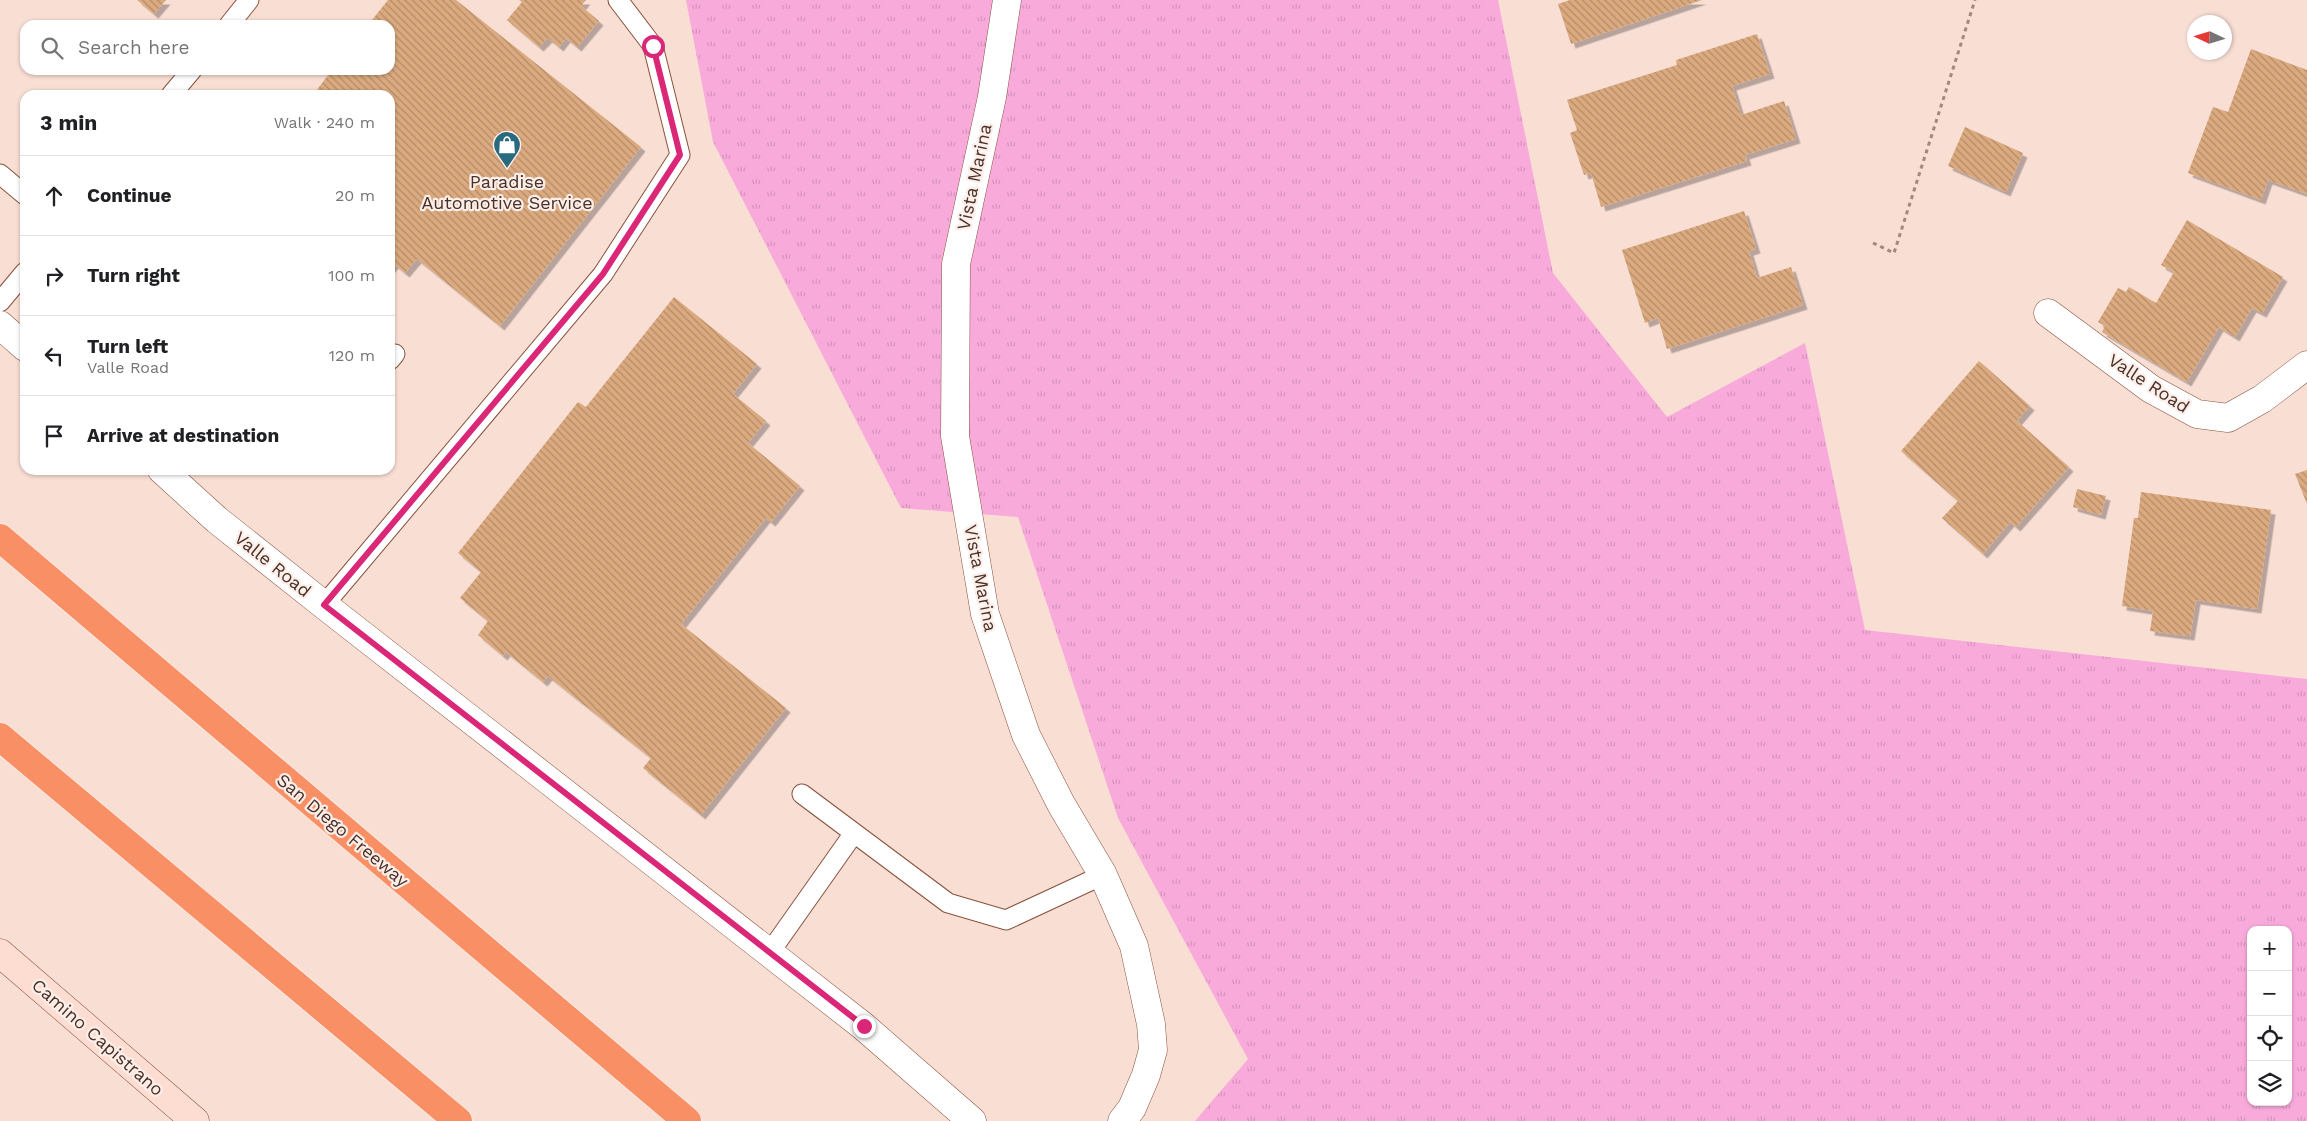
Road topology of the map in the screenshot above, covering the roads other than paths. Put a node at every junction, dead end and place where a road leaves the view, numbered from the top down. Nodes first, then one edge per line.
1 (250, 0) edge
2 (618, 0) edge
3 (1007, 0) edge
4 (233, 20) edge
5 (188, 75) edge
6 (176, 90) edge
7 (0, 174) edge
8 (20, 191) edge
9 (20, 278) edge
10 (0, 302) edge
11 (2048, 313) dead end
12 (0, 325) edge
13 (20, 343) edge
14 (2307, 365) edge
15 (168, 475) edge
16 (0, 538) edge
17 (324, 605) junction
18 (0, 737) edge
19 (802, 794) dead end
20 (854, 833) junction
21 (1103, 875) junction
22 (770, 952) junction
23 (0, 953) edge
24 (195, 1121) edge
25 (458, 1121) edge
26 (687, 1121) edge
27 (972, 1121) edge
28 (1122, 1121) edge

1 - 4 lane
2 - 17 lane
3 - 21 street, Vista Marina
5 - 6 lane
7 - 8 lane
9 - 10 lane
11 - 14 street, Valle Road
12 - 13 street
15 - 17 street, Valle Road
16 - 26 highway, San Diego Freeway
17 - 22 street, Valle Road
18 - 25 highway
19 - 20 lane
20 - 21 lane
20 - 22 lane
21 - 28 street, Vista Marina
22 - 27 street, Valle Road
23 - 24 main road, Camino Capistrano

